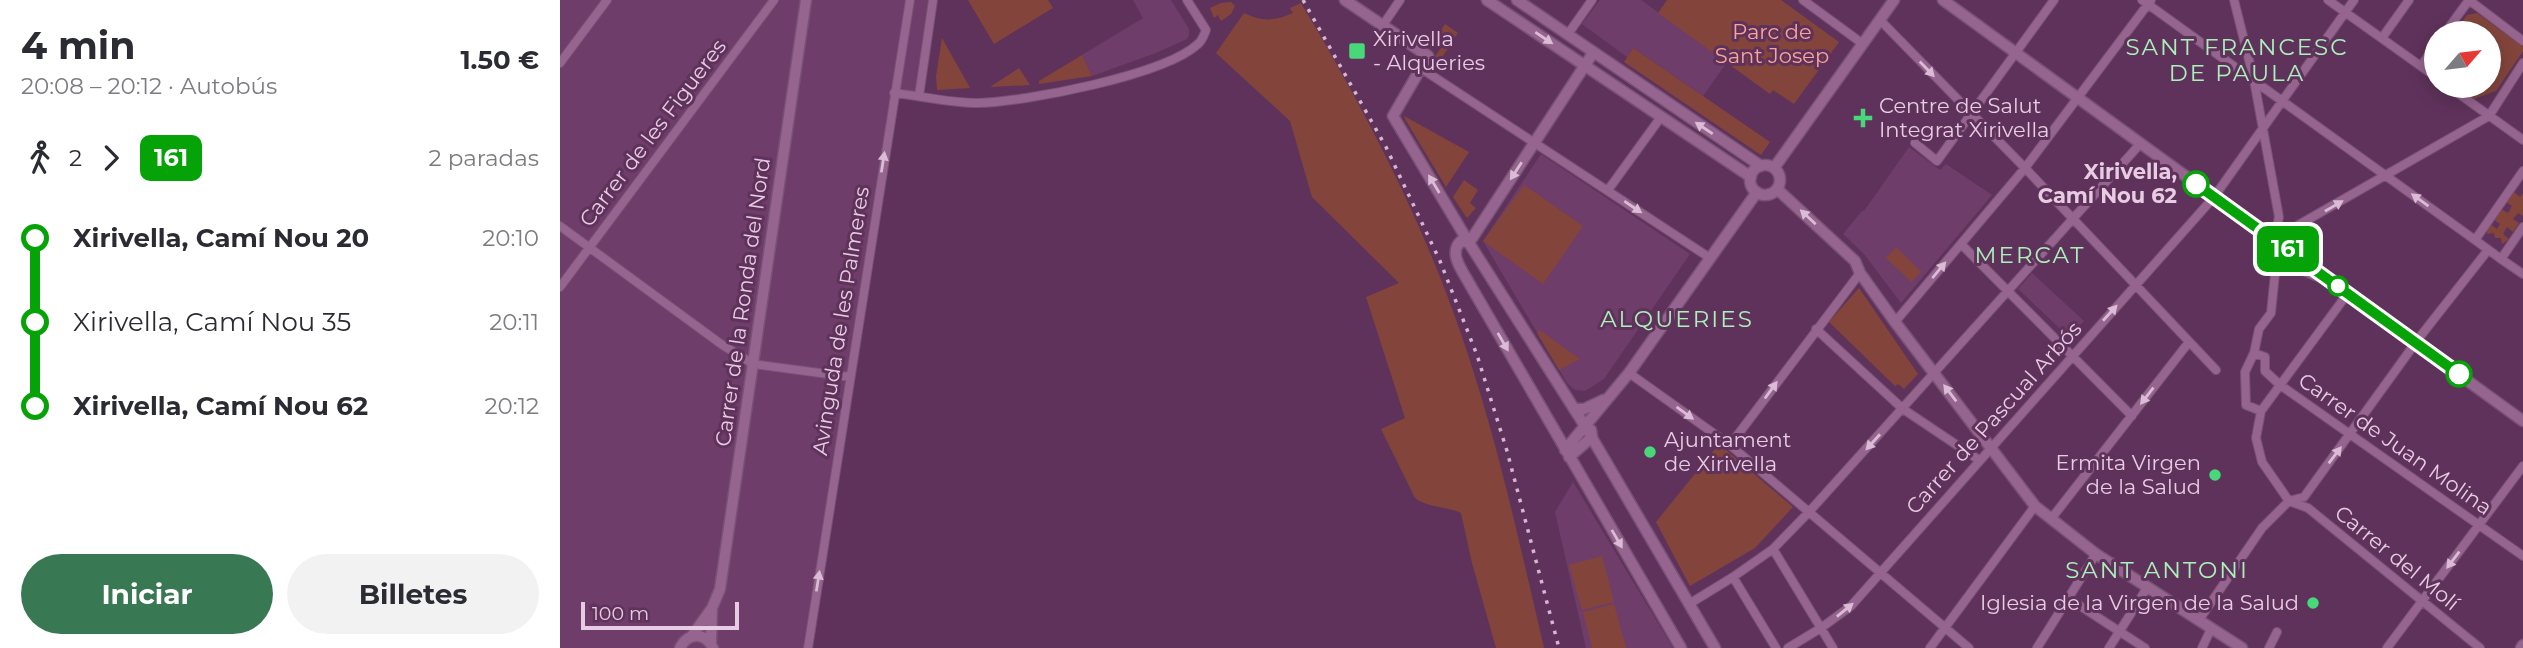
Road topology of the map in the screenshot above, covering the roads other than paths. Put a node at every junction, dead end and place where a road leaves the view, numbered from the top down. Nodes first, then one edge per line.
1 (607, 0) edge
2 (774, 0) edge
3 (806, 0) edge
4 (910, 0) edge
5 (933, 0) edge
6 (1187, 0) edge
7 (1345, 0) edge
8 (1400, 0) edge
9 (1487, 0) edge
10 (1517, 0) edge
11 (1592, 0) edge
12 (1804, 0) edge
13 (1894, 0) edge
14 (1943, 0) edge
15 (2054, 0) edge
16 (2234, 0) edge
17 (2328, 0) edge
18 (2354, 0) edge
19 (2409, 0) edge
20 (2469, 0) edge
21 (2147, 1) edge
22 (2345, 12) junction
23 (1880, 20) junction
24 (2454, 21) edge
25 (1383, 25) junction
26 (1568, 34) junction
27 (2382, 38) junction
28 (2523, 41) edge
29 (1863, 44) junction
30 (1593, 53) junction
31 (2016, 54) junction
32 (2424, 62) edge
33 (560, 63) edge
34 (2523, 63) edge
35 (1585, 66) junction
36 (2421, 66) junction
37 (2424, 68) edge
38 (1422, 69) junction
39 (2254, 80) junction
40 (894, 93) junction
41 (919, 96) junction
42 (2078, 98) junction
43 (2464, 98) edge
44 (2282, 100) junction
45 (1972, 115) junction
46 (2488, 116) junction
47 (1661, 117) junction
48 (2263, 126) junction
49 (2523, 140) edge
50 (1535, 143) junction
51 (1915, 144) dead end
52 (2141, 144) junction
53 (1760, 166) junction
54 (1774, 168) junction
55 (2025, 168) junction
56 (2523, 172) edge
57 (2386, 176) junction
58 (1751, 177) junction
59 (1777, 189) junction
60 (1608, 190) junction
61 (1757, 192) junction
62 (2214, 197) junction
63 (2073, 218) junction
64 (560, 226) edge
65 (2523, 228) edge
66 (2274, 239) junction
67 (2475, 240) junction
68 (1469, 243) junction
69 (1961, 244) junction
70 (589, 247) junction
71 (2263, 247) dead end
72 (2488, 250) junction
73 (2277, 254) junction
74 (1710, 258) junction
75 (2501, 259) junction
76 (1486, 269) junction
77 (1860, 273) junction
78 (2523, 274) edge
79 (2330, 280) junction
80 (1468, 283) junction
81 (2136, 285) junction
82 (560, 286) edge
83 (2009, 292) junction
84 (2348, 293) junction
85 (1895, 323) junction
86 (1816, 329) junction
87 (2189, 342) junction
88 (2416, 343) junction
89 (2254, 353) junction
90 (2071, 356) junction
91 (754, 363) junction
92 (2216, 370) dead end
93 (1629, 373) junction
94 (1935, 374) junction
95 (850, 377) junction
96 (2280, 385) junction
97 (1616, 389) junction
98 (1575, 409) junction
99 (1903, 409) junction
100 (2261, 411) junction
101 (2132, 416) junction
102 (2523, 421) edge
103 (1585, 426) junction
104 (2350, 434) junction
105 (1592, 437) junction
106 (1730, 445) junction
107 (1992, 447) junction
108 (1567, 454) junction
109 (1979, 460) junction
110 (2523, 466) edge
111 (2288, 501) junction
112 (2035, 506) junction
113 (1808, 513) junction
114 (2051, 519) junction
115 (2480, 524) junction
116 (1773, 549) junction
117 (2096, 554) junction
118 (2523, 556) edge
119 (1880, 571) junction
120 (1733, 577) junction
121 (2147, 588) junction
122 (2068, 598) junction
123 (2422, 601) junction
124 (1689, 604) junction
125 (712, 608) junction
126 (2199, 620) junction
127 (1821, 628) junction
128 (1945, 628) junction
129 (2211, 629) junction
130 (2119, 632) junction
131 (2277, 632) dead end
132 (692, 636) junction
133 (712, 646) edge
134 (680, 648) edge
135 (808, 648) edge
136 (1681, 648) edge
137 (1715, 648) edge
138 (1776, 648) edge
139 (1788, 648) edge
140 (1833, 648) edge
141 (1930, 648) edge
142 (1969, 648) edge
143 (2037, 648) edge
144 (2109, 648) edge
145 (2145, 648) edge
146 (2202, 648) edge
147 (2242, 648) edge
148 (2269, 648) edge
149 (2387, 648) edge
150 (2480, 648) edge

1 - 33 street
2 - 70 street, Carrer de les Figueres
3 - 91 street, Carrer de la Ronda del Nord
4 - 40 street, Avinguda de les Palmeres
5 - 41 street
6 - 41 street
7 - 25 street
8 - 25 street
9 -> 35 street
10 - 26 street
11 - 26 street
12 - 29 street
13 - 23 street
14 - 31 street
15 - 31 street
16 - 39 street
17 - 22 street
18 - 22 street, Carrer de Pascual Arbós
19 - 27 street
20 - 24 street
20 - 28 street
21 - 39 street
21 - 42 street
22 - 27 street
22 - 44 street, Carrer de Pascual Arbós
23 - 29 street
23 -> 45 street
25 - 38 street
26 - 30 street
27 - 36 street
29 - 54 street
30 - 35 street
53 -> 30 street
31 - 42 street
31 - 45 street
32 - 36 street
34 - 46 street
35 - 47 street
35 - 50 street
36 - 37 street
38 - 50 street
68 -> 38 street
39 - 44 street
39 - 48 street
40 - 41 street
95 -> 40 street, Avinguda de les Palmeres
42 - 52 street
42 - 55 street
43 - 46 street
44 - 48 street, Carrer de Pascual Arbós
44 - 57 street
45 - 51 street
45 - 55 street
46 - 49 street
46 - 57 street
47 - 58 street
47 - 60 street
48 - 62 street, Carrer de Pascual Arbós
48 - 66 street
50 - 60 street
50 -> 68 street
52 - 62 street
52 - 63 street
53 - 54 street
53 - 58 street
54 - 59 street
55 - 63 street
55 - 69 street
56 - 67 street
66 -> 57 street
67 -> 57 street
58 - 61 street
59 - 61 street
77 -> 59 street
60 -> 74 street
61 - 74 street
62 - 66 street
62 - 81 street, Carrer de Pascual Arbós
63 - 81 street
63 - 83 street
64 - 70 street
65 - 75 street
66 - 79 street
67 - 72 street
68 - 76 street
68 - 80 street
69 - 83 street
85 -> 69 street
70 - 82 street, Carrer de les Figueres
70 - 91 street
71 - 73 street
72 - 75 street
72 - 88 street
73 - 79 street
73 - 89 street
74 - 93 street
75 - 78 street
76 - 80 street
76 - 98 street
77 - 85 street
77 - 86 street
79 - 84 street
80 -> 108 street
81 - 87 street
90 -> 81 street, Carrer de Pascual Arbós
83 - 90 street
83 - 94 street
84 - 88 street
84 - 96 street
85 - 94 street
86 - 99 street
106 -> 86 street
87 - 92 street
87 -> 101 street
88 - 102 street
88 - 104 street
89 - 96 street
89 - 100 street
90 - 101 street
90 - 107 street, Carrer de Pascual Arbós
91 - 95 street
91 - 125 street, Carrer de la Ronda del Nord
93 - 97 street
93 -> 106 street
94 - 99 street
107 -> 94 street
135 -> 95 street, Avinguda de les Palmeres
96 - 100 street
96 - 104 street, Carrer de Juan Molina
97 - 98 street
97 - 103 street
97 - 105 street
98 - 103 street
99 - 109 street
99 -> 113 street
100 - 111 street
101 - 114 street
103 - 105 street
103 - 108 street
111 -> 104 street
104 - 115 street, Carrer de Juan Molina
105 - 108 street
105 - 124 street
106 - 113 street
107 - 109 street, Carrer de Pascual Arbós
107 - 112 street
108 -> 136 street
109 - 119 street, Carrer de Pascual Arbós
110 - 115 street
111 - 123 street, Carrer del Molí
111 - 126 street
112 - 114 street
112 - 128 street
113 - 116 street
113 - 119 street
114 - 117 street
115 - 118 street, Carrer de Juan Molina
115 -> 123 street
116 - 120 street
116 - 127 street
117 - 121 street
117 - 122 street
127 -> 119 street, Carrer de Pascual Arbós
119 - 128 street
120 - 124 street
120 - 138 street
121 - 126 street
121 - 130 street
122 - 130 street
122 - 143 street
123 - 149 street
123 - 150 street, Carrer del Molí
124 - 137 street
125 - 132 street, Carrer de la Ronda del Nord
125 - 133 street, Carrer de la Ronda del Nord
126 - 129 street
127 - 139 street, Carrer de Pascual Arbós
127 - 140 street
128 - 141 street
128 - 142 street
129 - 146 street
129 - 147 street
130 - 144 street
130 - 145 street
131 - 148 street
132 - 133 street
132 - 134 street, Carrer de la Ronda del Nord

